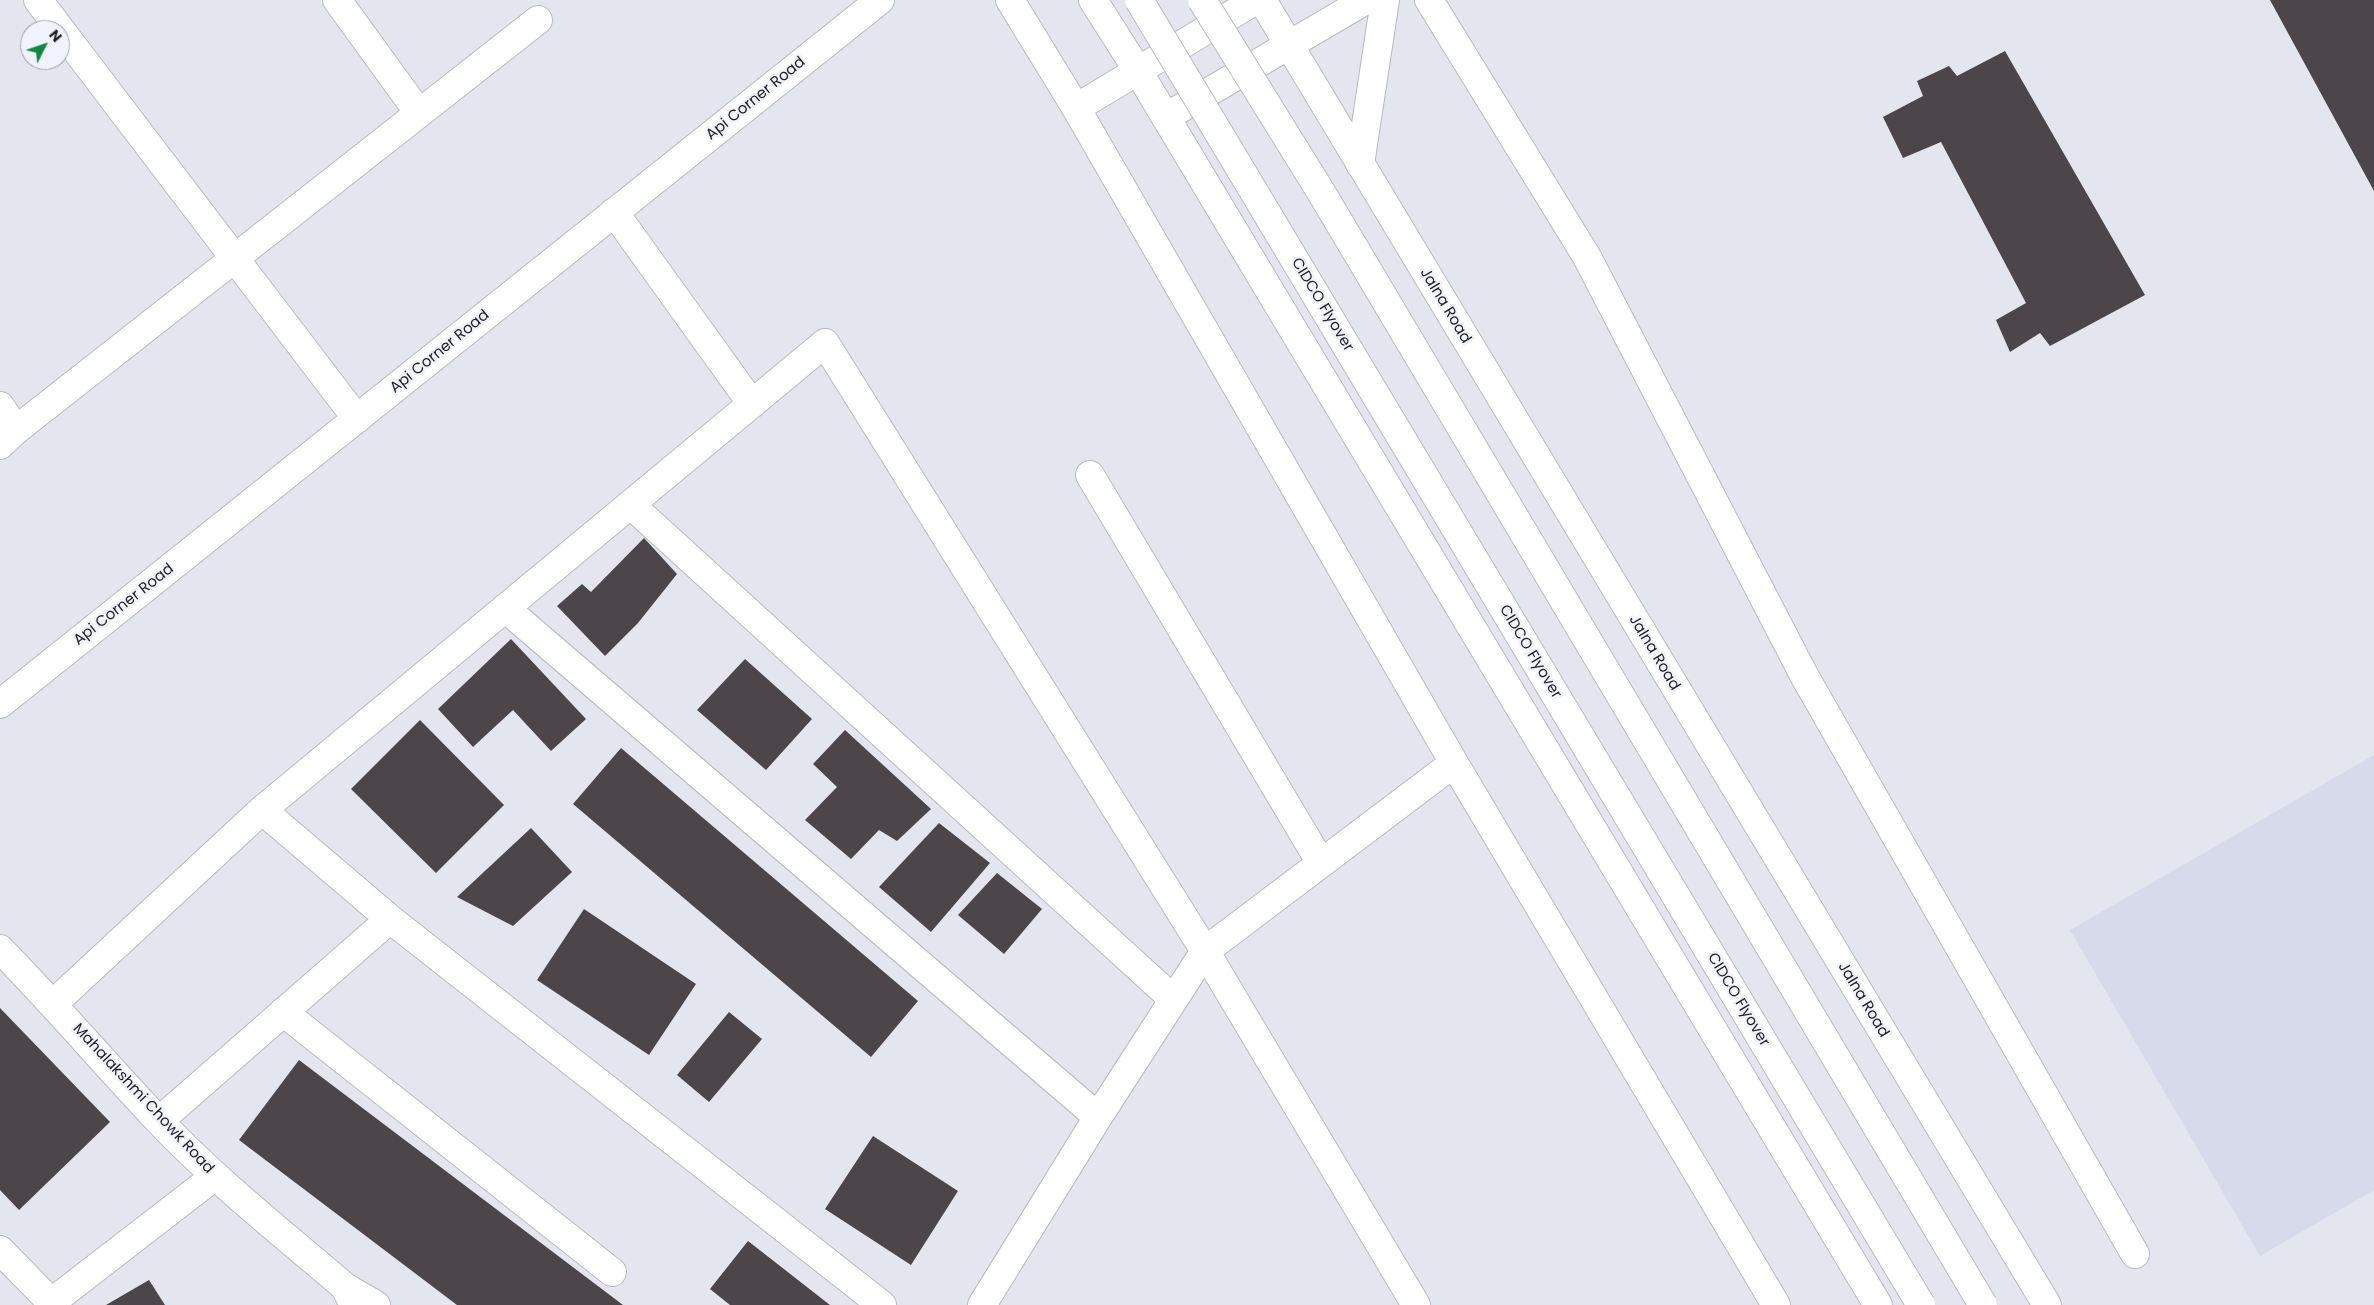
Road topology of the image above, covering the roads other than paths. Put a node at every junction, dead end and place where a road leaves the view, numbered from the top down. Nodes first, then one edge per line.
1 (38, 0) edge
2 (337, 0) edge
3 (880, 0) edge
4 (1010, 0) edge
5 (1093, 0) edge
6 (1139, 0) edge
7 (1202, 0) edge
8 (1256, 0) edge
9 (1262, 0) edge
10 (1366, 0) edge
11 (1386, 0) edge
12 (1429, 0) edge
13 (538, 20) dead end
14 (1288, 45) junction
15 (1138, 71) junction
16 (1076, 108) junction
17 (419, 113) junction
18 (1166, 117) junction
19 (1360, 164) junction
20 (614, 212) junction
21 (234, 259) junction
22 (752, 404) junction
23 (0, 406) edge
24 (357, 419) junction
25 (8, 438) edge
26 (1090, 475) dead end
27 (631, 505) junction
28 (505, 608) junction
29 (4, 692) edge
30 (1454, 763) junction
31 (262, 810) junction
32 (1321, 863) junction
33 (390, 919) junction
34 (0, 948) edge
35 (1205, 951) junction
36 (1173, 999) junction
37 (54, 1003) junction
38 (283, 1012) junction
39 (1098, 1117) junction
40 (159, 1121) junction
41 (215, 1176) junction
42 (0, 1250) edge
43 (2135, 1254) dead end
44 (612, 1272) dead end
45 (349, 1296) edge
46 (50, 1304) edge
47 (376, 1305) edge
48 (882, 1305) edge
49 (982, 1305) edge
50 (1416, 1305) edge
51 (1776, 1305) edge
52 (1878, 1305) edge
53 (1921, 1305) edge
54 (1983, 1305) edge
55 (2047, 1305) edge

1 - 21 main road
2 - 17 main road
3 - 20 main road, Api Corner Road
4 - 16 main road
5 - 15 main road
6 - 53 main road, CIDCO Flyover, bridge
7 - 54 main road, bridge
8 - 15 main road
9 - 14 main road, Jalna Road
10 - 14 main road
11 - 19 main road
12 - 43 main road
13 - 17 main road
14 - 18 main road
14 - 19 main road, Jalna Road
15 - 16 main road
15 - 18 main road
16 - 30 main road
17 - 21 main road
18 - 52 main road
19 - 55 main road, Jalna Road
20 - 22 main road
20 - 24 main road, Api Corner Road
21 - 24 main road
21 - 25 main road
22 - 27 main road
22 - 35 main road
23 - 25 main road
24 - 29 main road, Api Corner Road
26 - 32 main road
27 - 28 main road
27 - 36 main road
28 - 31 main road
28 - 39 main road
30 - 32 main road
30 - 51 main road
31 - 33 main road
31 - 37 main road
32 - 35 main road
33 - 38 main road
33 - 48 main road
34 - 37 main road, Mahalakshmi Chowk Road
35 - 36 main road
35 - 50 main road
36 - 39 main road
37 - 40 main road, Mahalakshmi Chowk Road
38 - 40 main road
38 - 44 main road
39 - 49 main road
40 - 41 main road, Mahalakshmi Chowk Road
41 - 45 main road, Mahalakshmi Chowk Road
41 - 46 main road
42 - 46 main road
45 - 47 main road, Mahalakshmi Chowk Road

